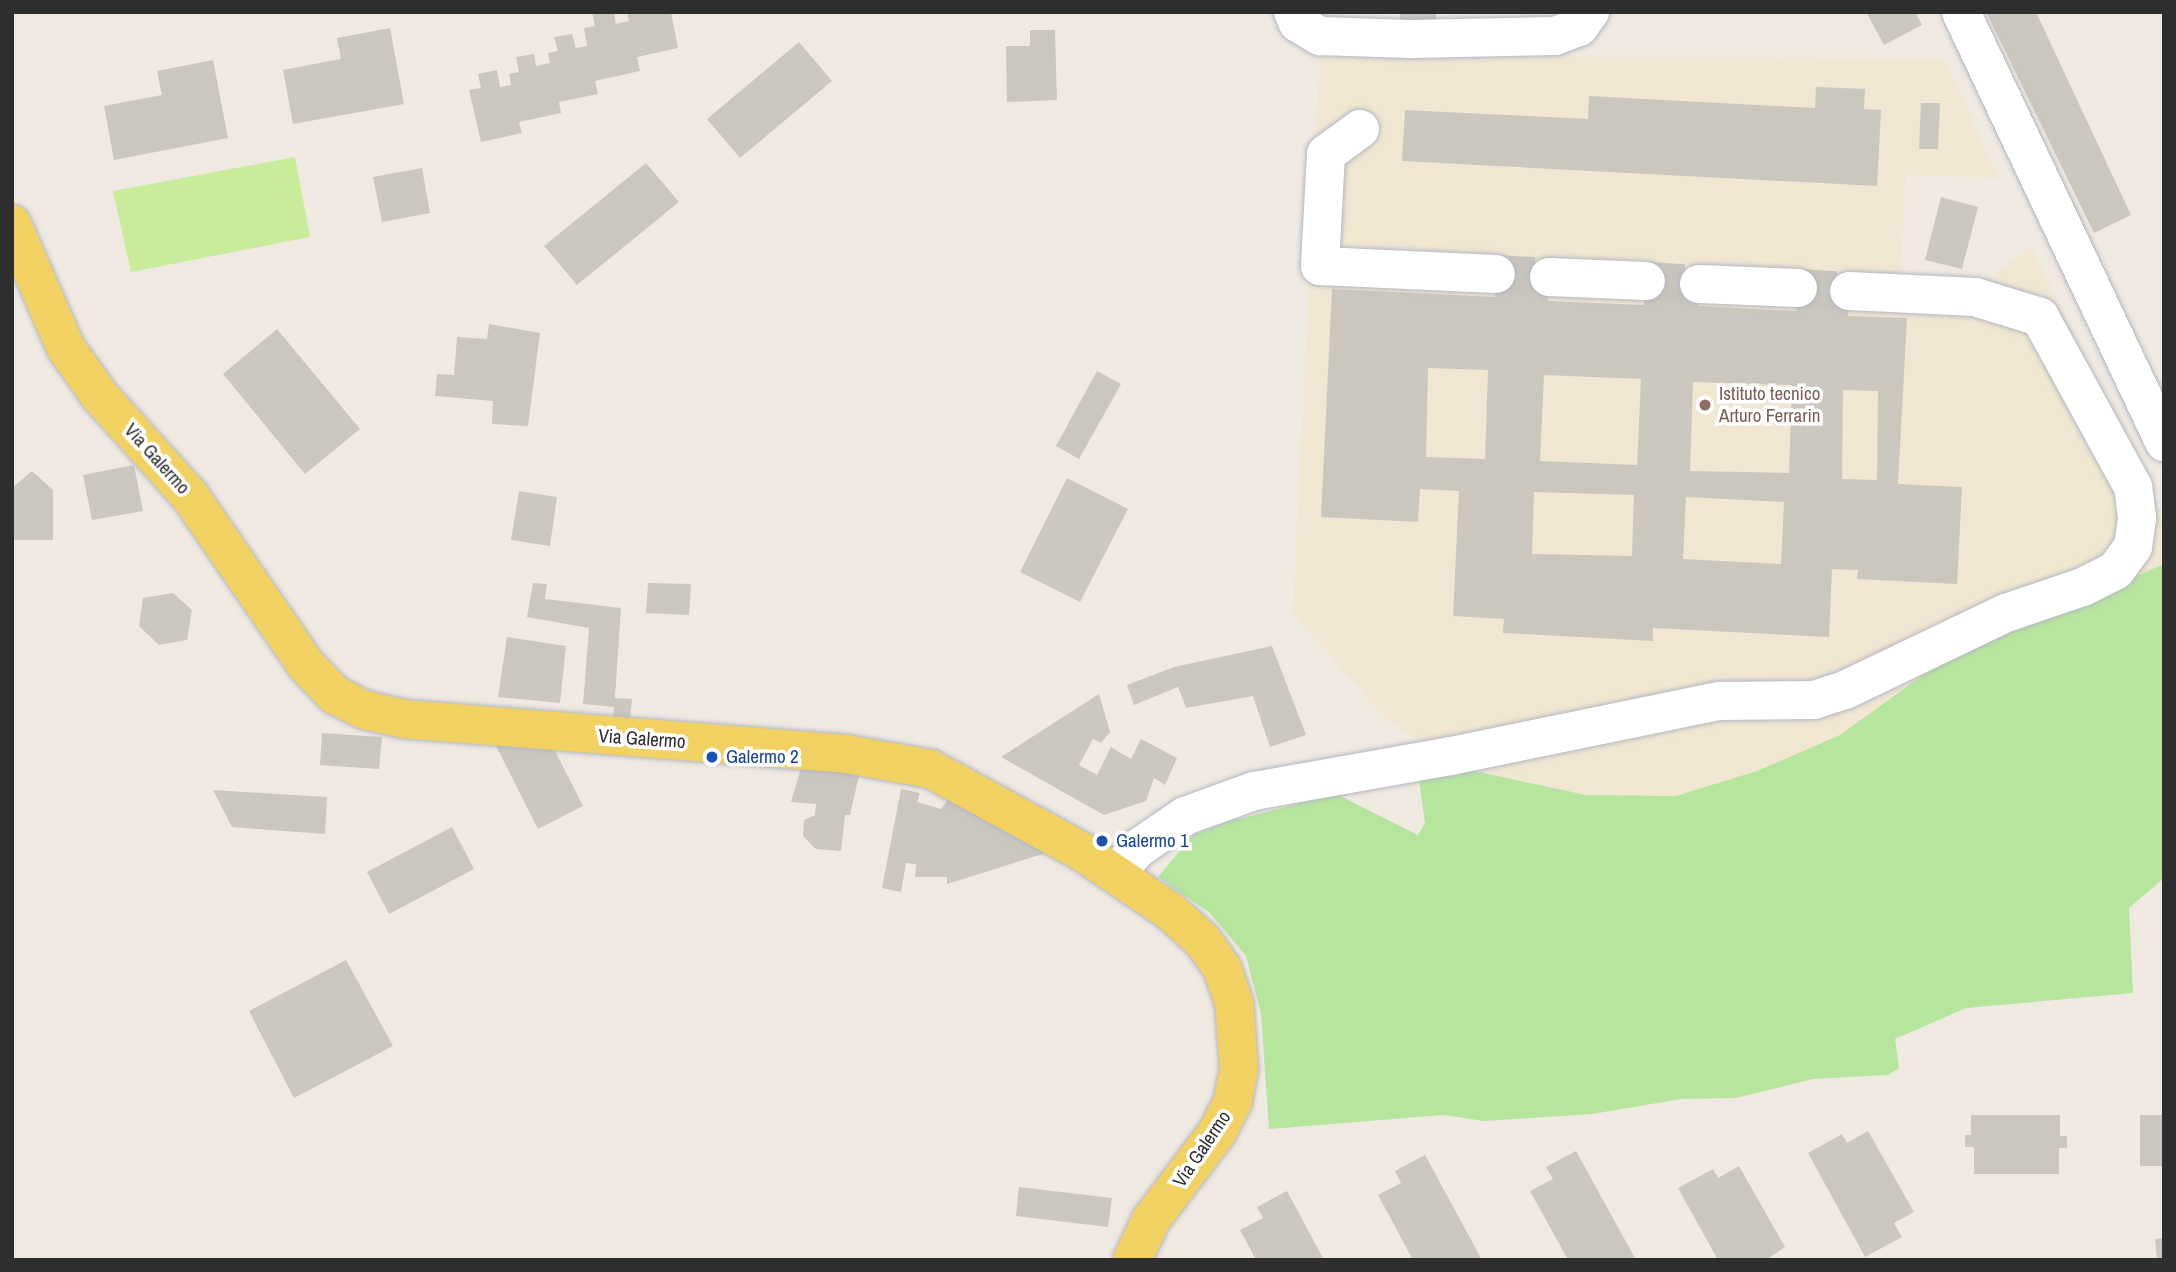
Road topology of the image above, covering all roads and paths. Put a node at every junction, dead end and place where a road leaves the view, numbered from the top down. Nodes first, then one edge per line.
1 (1293, 12) edge
2 (1590, 12) edge
3 (1961, 12) edge
4 (1360, 129) dead end
5 (12, 224) edge
6 (1496, 274) tunnel mouth
7 (1549, 277) tunnel mouth
8 (1646, 281) tunnel mouth
9 (1699, 284) tunnel mouth
10 (1798, 288) tunnel mouth
11 (1849, 291) tunnel mouth
12 (2164, 442) edge
13 (1115, 874) junction
14 (1132, 1260) edge

1 - 2 lane
3 - 12 lane
4 - 6 lane
5 - 13 main road, Via Galermo
7 - 8 lane
9 - 10 lane
11 - 13 lane
13 - 14 main road, Via Galermo

